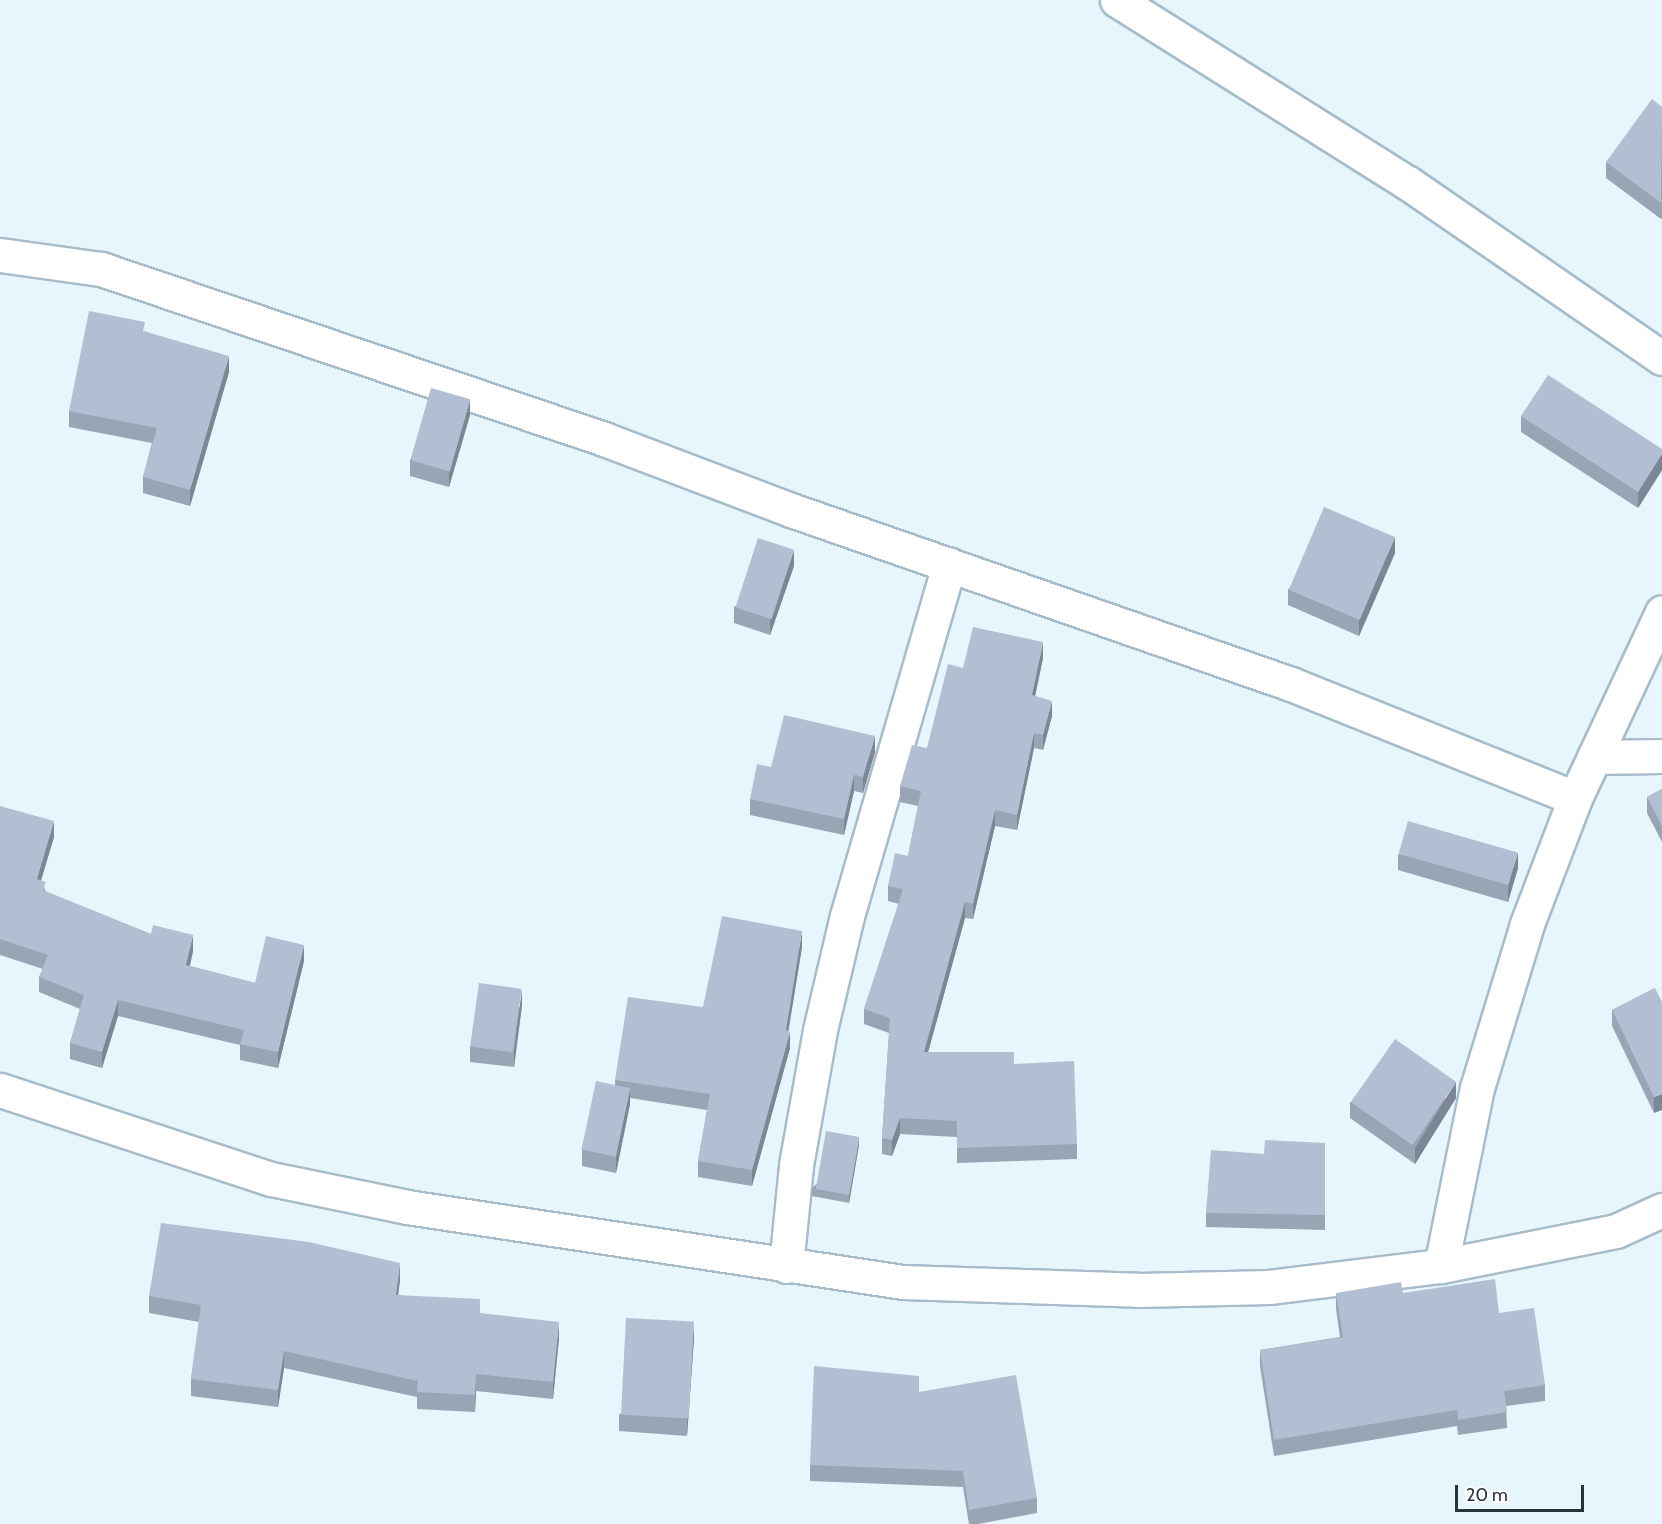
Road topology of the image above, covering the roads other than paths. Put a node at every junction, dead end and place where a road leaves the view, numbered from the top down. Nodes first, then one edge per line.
1 (1117, 0) edge
2 (0, 255) edge
3 (1662, 358) edge
4 (949, 564) junction
5 (1662, 612) edge
6 (1662, 756) edge
7 (1594, 757) junction
8 (1575, 798) junction
9 (0, 1090) edge
10 (1662, 1210) edge
11 (786, 1266) junction
12 (1441, 1266) junction

1 - 3 street
2 - 4 street
4 - 8 street
4 - 11 street
5 - 7 street
6 - 7 street
7 - 8 street
8 - 12 street
9 - 11 street
10 - 12 street
11 - 12 street

